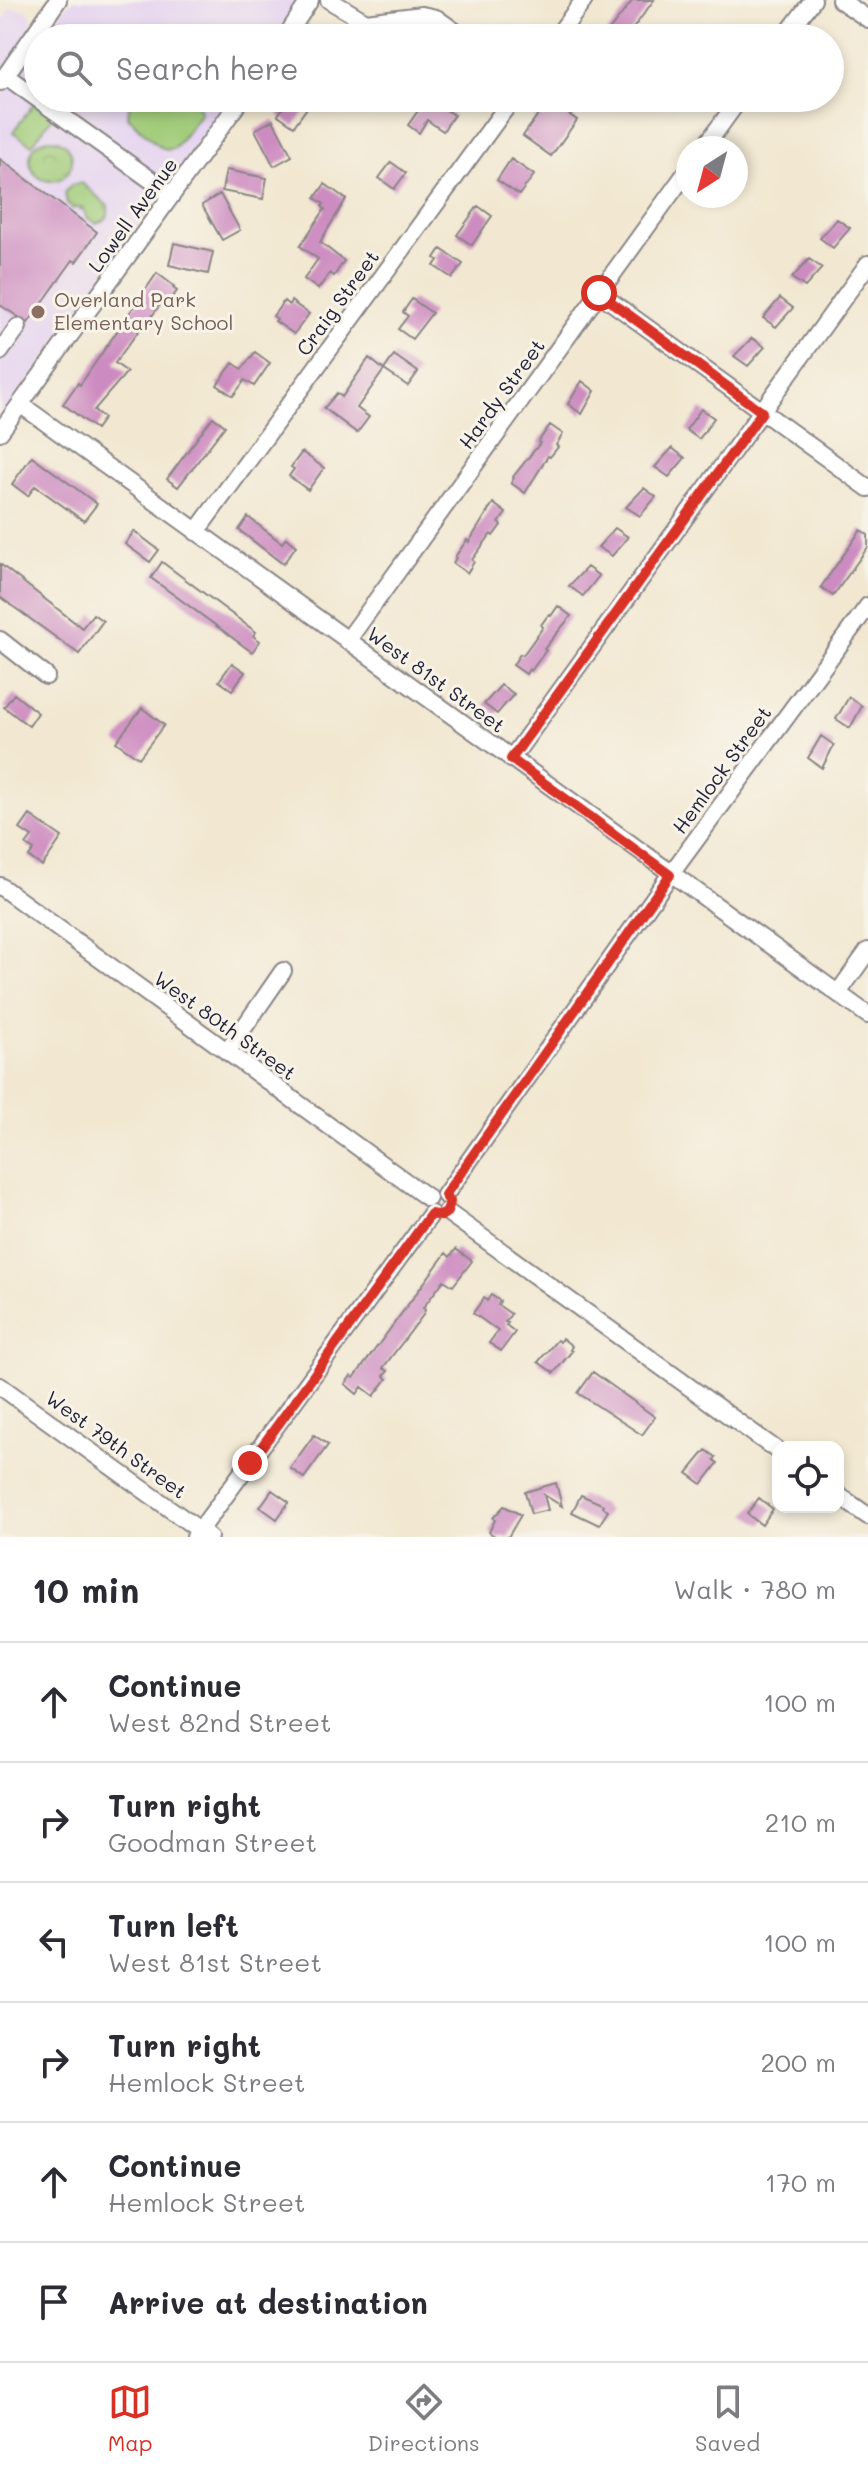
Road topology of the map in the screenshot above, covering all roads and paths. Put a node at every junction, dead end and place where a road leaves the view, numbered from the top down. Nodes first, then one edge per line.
1 (58, 0) edge
2 (310, 0) edge
3 (329, 0) edge
4 (584, 0) edge
5 (813, 0) edge
6 (840, 0) edge
7 (868, 19) edge
8 (42, 24) edge
9 (294, 24) edge
10 (444, 24) edge
11 (566, 24) edge
12 (795, 24) edge
13 (24, 49) edge
14 (3, 80) edge
15 (24, 94) edge
16 (50, 112) edge
17 (232, 112) edge
18 (503, 112) edge
19 (730, 112) edge
20 (713, 136) edge
21 (676, 187) edge
22 (172, 195) junction
23 (868, 264) edge
24 (599, 293) junction
25 (18, 327) dead end
26 (0, 352) edge
27 (20, 404) junction
28 (762, 412) junction
29 (0, 432) edge
30 (868, 488) edge
31 (196, 532) junction
32 (868, 606) edge
33 (0, 640) edge
34 (347, 641) junction
35 (46, 676) dead end
36 (511, 759) junction
37 (670, 875) junction
38 (0, 886) edge
39 (868, 951) edge
40 (283, 971) dead end
41 (838, 993) junction
42 (868, 1015) edge
43 (227, 1052) junction
44 (438, 1205) junction
45 (0, 1386) edge
46 (772, 1447) edge
47 (844, 1499) edge
48 (868, 1516) edge
49 (202, 1535) edge

1 - 8 street
2 - 9 street
3 - 10 street
4 - 11 street
5 - 12 street
6 - 7 street
13 - 14 street
14 - 15 street
16 - 22 street
17 - 22 street, Lowell Avenue
18 - 31 street, Craig Street
19 - 20 street
21 - 24 street, Hardy Street
22 - 27 street, Lowell Avenue
23 - 28 street
24 - 28 street
24 - 34 street, Hardy Street
25 - 26 street
27 - 29 street, Lowell Avenue
27 - 31 street, West 81st Street
28 - 30 street
28 - 36 street
31 - 34 street, West 81st Street
32 - 37 street, Hemlock Street
33 - 35 street
34 - 36 street, West 81st Street
36 - 37 street, West 81st Street
37 - 41 street, West 81st Street
37 - 44 street, Hemlock Street
38 - 43 street, West 80th Street
39 - 41 street
40 - 43 street
41 - 42 street, West 81st Street
43 - 44 street, West 80th Street
44 - 46 street, West 80th Street
44 - 49 street, Hemlock Street
45 - 49 street, West 79th Street
47 - 48 street

